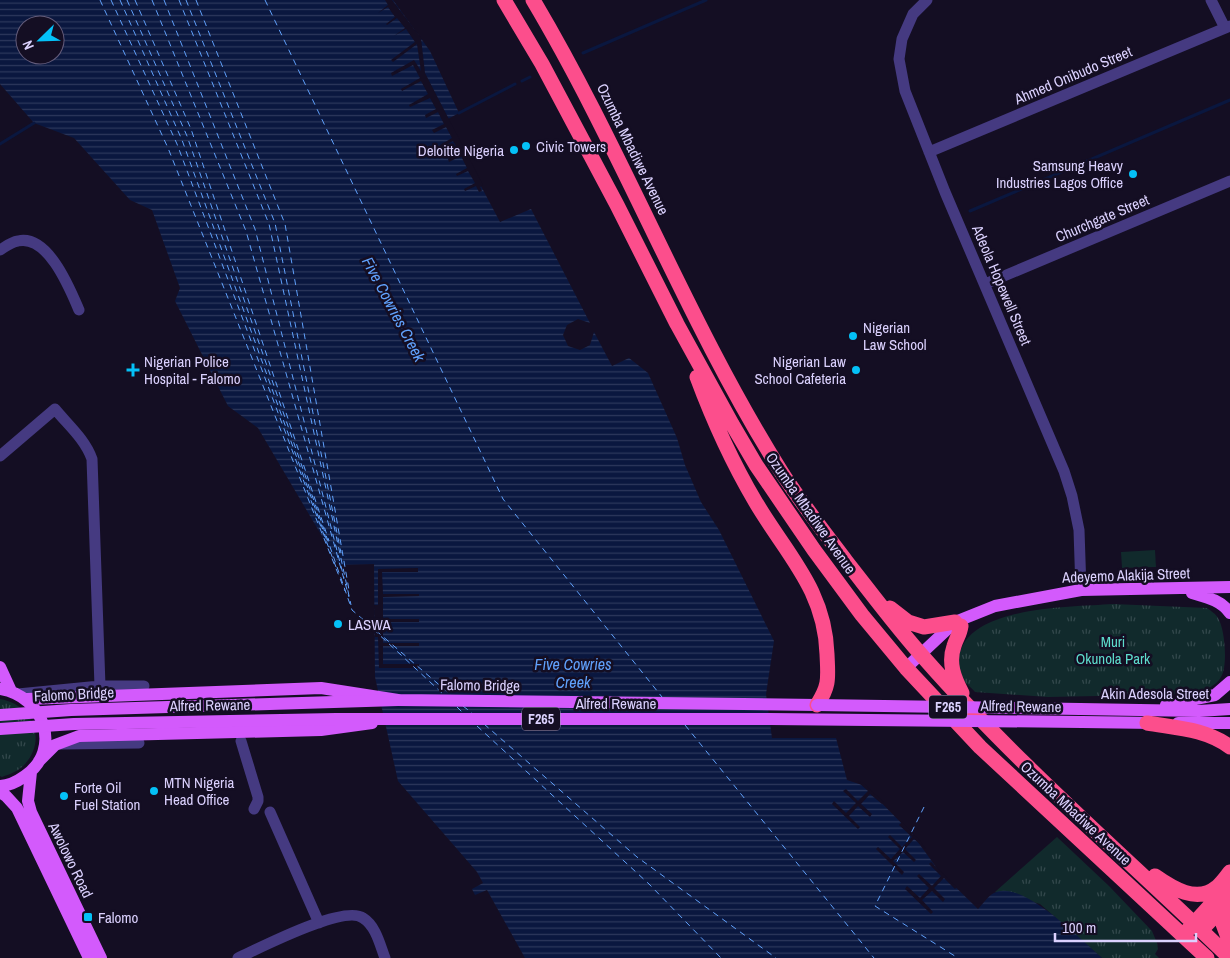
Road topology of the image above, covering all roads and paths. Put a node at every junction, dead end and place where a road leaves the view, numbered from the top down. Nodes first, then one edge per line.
1 (504, 0) edge
2 (533, 0) edge
3 (927, 0) edge
4 (1211, 0) edge
5 (1227, 27) edge
6 (928, 152) junction
7 (1230, 181) edge
8 (0, 250) edge
9 (985, 284) junction
10 (78, 310) dead end
11 (677, 324) junction
12 (0, 456) edge
13 (866, 586) junction
14 (1230, 588) edge
15 (1081, 590) junction
16 (1182, 590) junction
17 (1230, 613) edge
18 (961, 622) junction
19 (923, 657) junction
20 (0, 667) edge
21 (908, 671) junction
22 (1230, 682) edge
23 (100, 686) junction
24 (144, 686) dead end
25 (14, 693) edge
26 (398, 700) junction
27 (817, 705) junction
28 (1080, 709) joint
29 (1230, 709) edge
30 (971, 710) junction
31 (1135, 710) junction
32 (0, 715) edge
33 (397, 719) junction
34 (1082, 722) joint
35 (1147, 723) junction
36 (1230, 723) edge
37 (0, 729) edge
38 (241, 741) dead end
39 (139, 742) dead end
40 (55, 745) junction
41 (1230, 747) edge
42 (39, 761) junction
43 (30, 772) junction
44 (0, 786) edge
45 (0, 792) edge
46 (254, 809) dead end
47 (270, 812) dead end
48 (1128, 861) junction
49 (1230, 872) edge
50 (1230, 884) edge
51 (1230, 901) edge
52 (319, 923) junction
53 (1198, 927) junction
54 (1186, 939) junction
55 (1230, 944) edge
56 (244, 957) edge
57 (89, 958) edge
58 (101, 958) edge
59 (385, 958) edge
60 (1207, 958) edge
61 (1230, 958) edge

1 - 11 highway, Ozumba Mbadiwe Avenue
2 - 13 highway, Ozumba Mbadiwe Avenue
3 - 6 street, Adeola Hopewell Street
4 - 5 street
5 - 6 street, Ahmed Onibudo Street
6 - 9 street, Adeola Hopewell Street
7 - 9 street, Churchgate Street
8 - 10 street
9 - 15 street, Adeola Hopewell Street
11 - 21 highway, Ozumba Mbadiwe Avenue
11 - 27 highway
12 - 23 street
13 - 18 highway
13 - 19 highway, Ozumba Mbadiwe Avenue
14 - 16 main road, Adeyemo Alakija Street
15 - 16 main road, Adeyemo Alakija Street
15 - 18 main road, Adeyemo Alakija Street
16 - 17 main road
18 - 19 main road, Adeyemo Alakija Street
18 - 30 highway
19 - 21 main road, Adeyemo Alakija Street
19 - 30 highway, Ozumba Mbadiwe Avenue
20 - 25 main road
21 - 54 highway, Ozumba Mbadiwe Avenue
22 - 31 main road
23 - 24 street
23 - 25 street
25 - 26 main road, bridge
25 - 42 main road
26 - 27 main road, Falomo Bridge / F265
26 - 32 main road, Falomo Bridge / F265, bridge
27 - 28 main road, Falomo Bridge / F265, bridge
28 - 31 main road, Akin Adesola Street / F265
29 - 31 main road, Akin Adesola Street / F265
30 - 48 highway, Ozumba Mbadiwe Avenue
33 - 34 main road, Alfred Rewane / F265, bridge
33 - 37 main road, Alfred Rewane / F265, bridge
33 - 40 main road, bridge
34 - 35 main road, Akin Adesola Street / F265
35 - 36 main road, Akin Adesola Street / F265
35 - 41 highway
38 - 46 street
39 - 40 street
40 - 42 main road
42 - 43 main road
43 - 44 main road
43 - 58 main road, Awolowo Road
45 - 57 main road, Awolowo Road
47 - 52 street
48 - 49 highway
48 - 53 highway, Ozumba Mbadiwe Avenue
50 - 53 highway
51 - 53 highway
51 - 55 highway
52 - 56 street
52 - 59 street
53 - 54 highway
53 - 61 highway, Ozumba Mbadiwe Avenue
54 - 60 highway, Ozumba Mbadiwe Avenue

